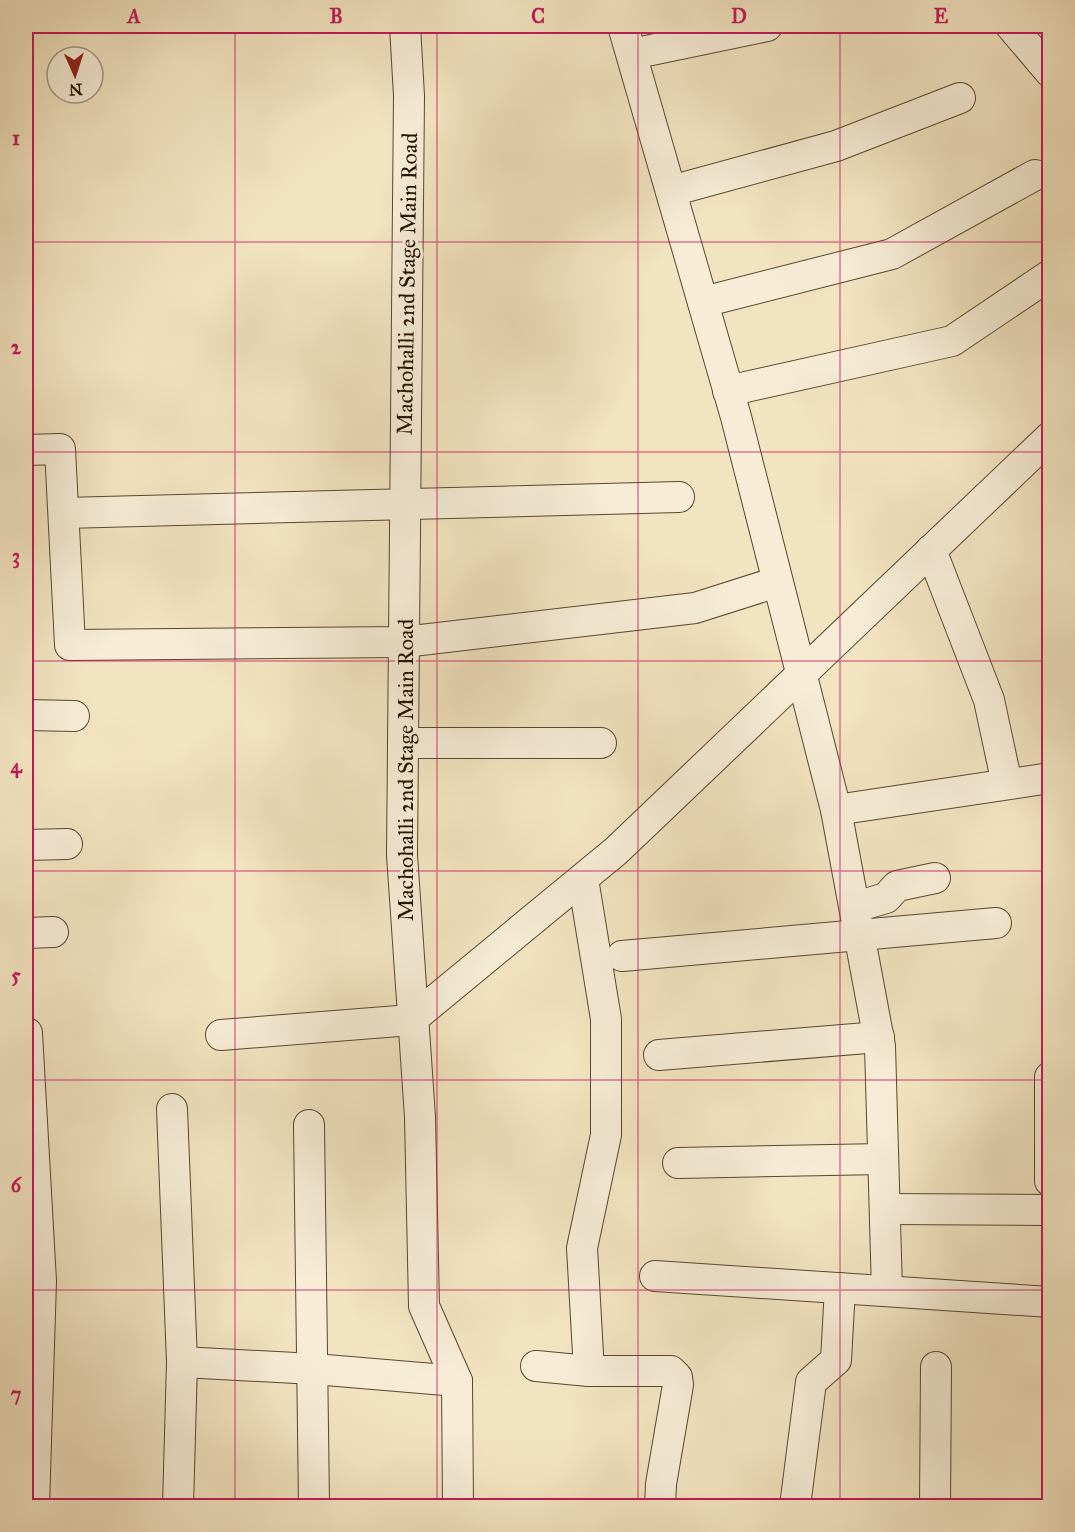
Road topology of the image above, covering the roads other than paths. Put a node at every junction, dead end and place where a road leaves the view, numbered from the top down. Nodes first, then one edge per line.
1 (405, 26) edge
2 (623, 26) edge
3 (766, 26) edge
4 (1011, 26) edge
5 (632, 54) junction
6 (1050, 72) edge
7 (960, 98) dead end
8 (1035, 175) dead end
9 (671, 191) junction
10 (1050, 275) edge
11 (703, 302) junction
12 (728, 391) junction
13 (1050, 437) edge
14 (26, 450) edge
15 (679, 497) dead end
16 (405, 505) junction
17 (64, 513) junction
18 (932, 549) junction
19 (777, 582) junction
20 (404, 642) junction
21 (801, 675) junction
22 (26, 715) edge
23 (74, 716) dead end
24 (403, 743) junction
25 (601, 743) dead end
26 (1050, 778) edge
27 (1007, 784) junction
28 (836, 810) junction
29 (67, 844) dead end
30 (26, 845) edge
31 (935, 878) dead end
32 (583, 879) junction
33 (857, 921) junction
34 (996, 923) dead end
35 (622, 956) dead end
36 (411, 1020) junction
37 (27, 1033) edge
38 (220, 1035) dead end
39 (879, 1037) junction
40 (659, 1055) dead end
41 (1050, 1077) edge
42 (172, 1109) dead end
43 (309, 1125) dead end
44 (883, 1159) junction
45 (678, 1163) dead end
46 (1050, 1180) edge
47 (885, 1209) junction
48 (1050, 1210) edge
49 (656, 1276) dead end
50 (33, 1281) edge
51 (840, 1288) junction
52 (887, 1291) junction
53 (1050, 1302) edge
54 (182, 1362) junction
55 (536, 1366) dead end
56 (936, 1367) dead end
57 (314, 1369) junction
58 (589, 1371) junction
59 (457, 1381) junction
60 (34, 1506) edge
61 (178, 1506) edge
62 (314, 1506) edge
63 (458, 1506) edge
64 (660, 1506) edge
65 (795, 1506) edge
66 (935, 1506) edge

1 - 16 street, Machohalli 2nd Stage Main Road
2 - 5 street
3 - 5 street
4 - 6 street
5 - 9 street
7 - 9 street
8 - 11 street
9 - 11 street
10 - 12 street
11 - 12 street
12 - 19 street
13 - 18 street
14 - 17 street
15 - 16 street
16 - 17 street
16 - 20 street, Machohalli 2nd Stage Main Road
17 - 20 street
18 - 21 street
18 - 27 street
19 - 20 street
19 - 21 street
20 - 24 street, Machohalli 2nd Stage Main Road
21 - 28 street
21 - 32 street
22 - 23 street
24 - 25 street
24 - 36 street, Machohalli 2nd Stage Main Road
26 - 27 street
27 - 28 street
28 - 33 street
29 - 30 street
31 - 33 street
32 - 36 street
32 - 58 street
33 - 34 street
33 - 35 street
33 - 39 street
36 - 38 street
36 - 59 street, Machohalli 2nd Stage Main Road
37 - 50 street
39 - 40 street
39 - 44 street
41 - 46 street
42 - 54 street
43 - 57 street
44 - 45 street
44 - 47 street
47 - 48 street
47 - 52 street
49 - 51 street
50 - 60 street
51 - 52 street
51 - 65 street
52 - 53 street
54 - 57 street
54 - 61 street
55 - 58 street
56 - 66 street
57 - 59 street
57 - 62 street
58 - 64 street
59 - 63 street, Machohalli 2nd Stage Main Road

